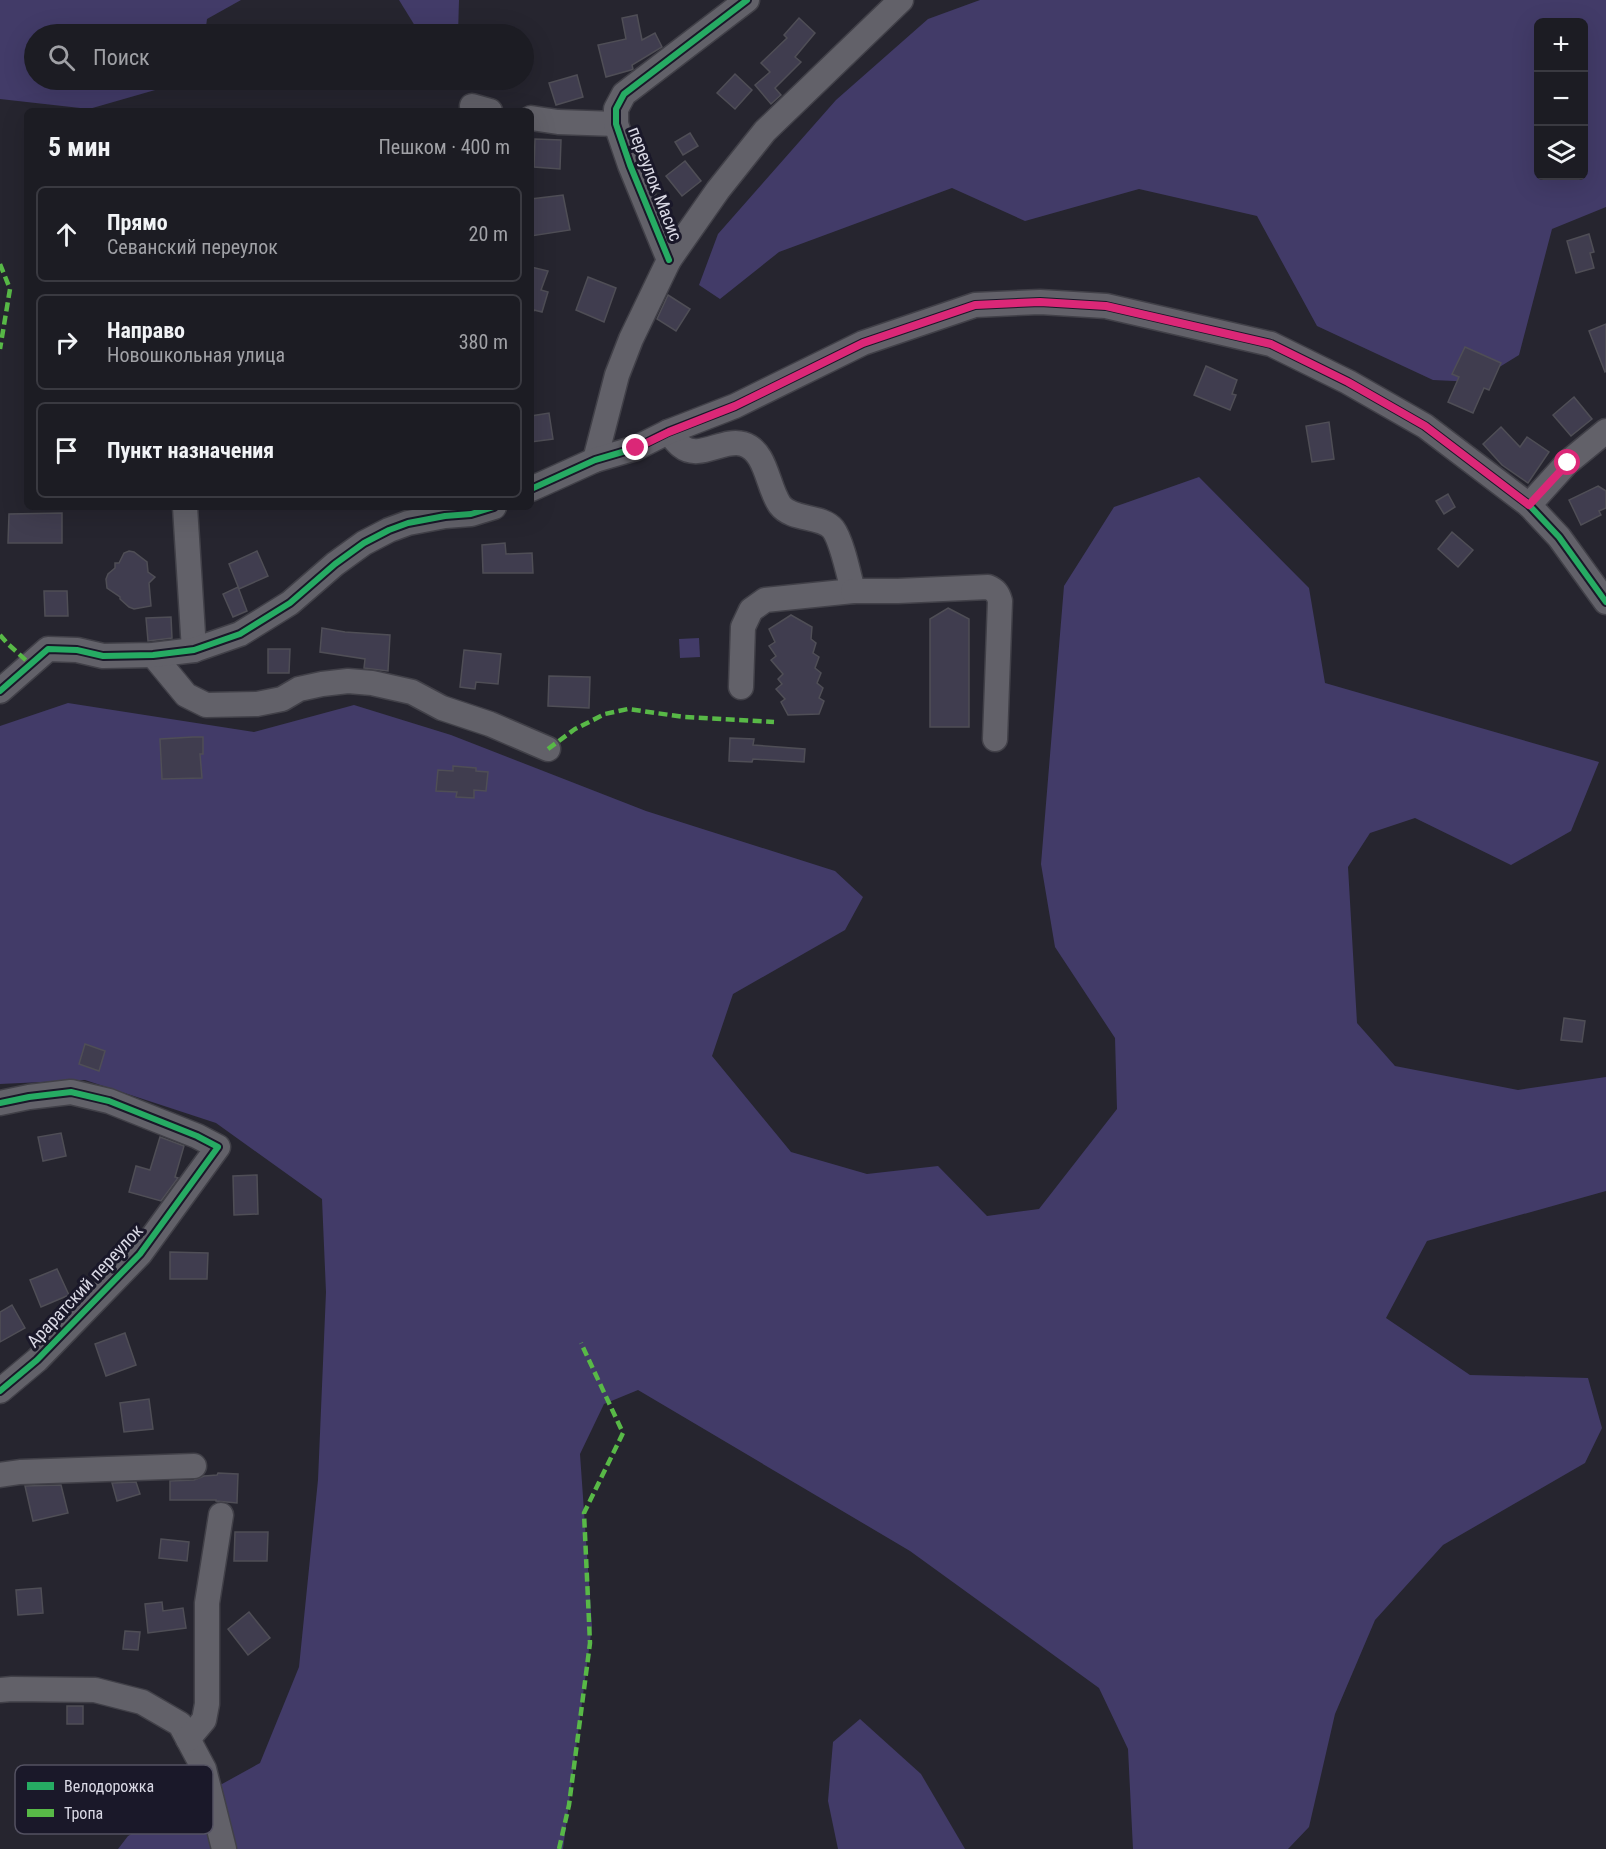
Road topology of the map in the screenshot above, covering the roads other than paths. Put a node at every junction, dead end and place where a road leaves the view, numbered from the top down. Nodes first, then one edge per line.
1 (747, 0) edge
2 (901, 0) edge
3 (534, 118) edge
4 (616, 124) junction
5 (669, 260) junction
6 (1606, 431) edge
7 (669, 432) junction
8 (595, 460) junction
9 (534, 488) edge
10 (1529, 505) junction
11 (185, 510) edge
12 (484, 510) edge
13 (406, 515) edge
14 (853, 591) junction
15 (1606, 602) edge
16 (194, 651) junction
17 (153, 655) junction
18 (741, 687) dead end
19 (0, 691) edge
20 (995, 739) dead end
21 (548, 748) dead end
22 (0, 1103) edge
23 (0, 1391) edge
24 (195, 1466) dead end
25 (0, 1475) edge
26 (221, 1515) dead end
27 (0, 1690) edge
28 (188, 1739) junction
29 (202, 1765) edge
30 (213, 1805) edge
31 (224, 1849) edge

1 - 4 street, переулок Масис
2 - 5 street, переулок Масис
3 - 4 street
4 - 5 street, переулок Масис
5 - 8 street, переулок Масис
6 - 10 street
7 - 8 street
7 - 10 street
7 - 14 street
8 - 9 street
10 - 15 street
11 - 16 street
12 - 13 street
13 - 16 street
14 - 18 street
14 - 20 street
16 - 17 street
17 - 19 street
17 - 21 street
22 - 23 street, Араратский переулок
24 - 25 street
26 - 28 street
27 - 28 street
28 - 29 street
30 - 31 street

